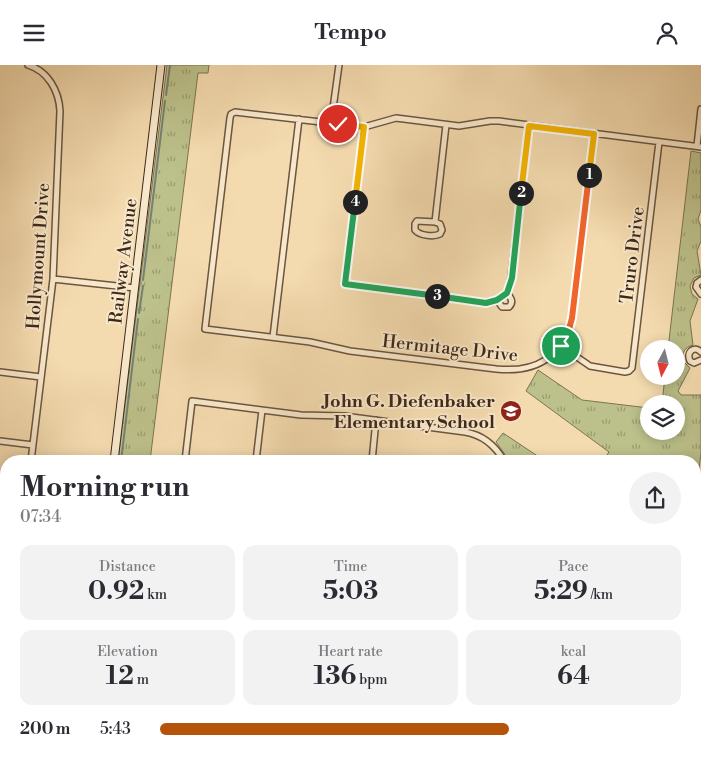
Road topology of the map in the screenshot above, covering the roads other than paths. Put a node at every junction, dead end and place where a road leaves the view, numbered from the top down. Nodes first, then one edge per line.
1 (28, 65) edge
2 (162, 65) edge
3 (339, 65) edge
4 (701, 109) edge
5 (299, 119) junction
6 (331, 123) junction
7 (446, 125) junction
8 (529, 126) junction
9 (364, 127) junction
10 (594, 134) junction
11 (659, 142) junction
12 (699, 146) edge
13 (435, 222) junction
14 (53, 279) junction
15 (701, 280) edge
16 (135, 288) junction
17 (507, 293) junction
18 (701, 294) edge
19 (497, 300) junction
20 (273, 337) junction
21 (561, 346) junction
22 (701, 352) edge
23 (701, 360) edge
24 (0, 372) edge
25 (41, 377) junction
26 (262, 410) junction
27 (376, 420) junction
28 (0, 441) edge
29 (33, 445) junction
30 (32, 455) edge
31 (115, 455) edge
32 (186, 455) edge
33 (257, 455) edge
34 (373, 455) edge
35 (500, 455) edge

1 - 14 street, Hollymount Drive
2 - 16 main road, Railway Avenue
3 - 6 street
4 - 12 street
5 - 6 street
5 - 20 street
5 - 20 street, Hermitage Drive
6 - 9 street
7 - 8 street
7 - 9 street
7 - 13 street
8 - 10 street
8 - 17 street
9 - 19 street
10 - 11 street
10 - 21 street, Hermitage Drive
11 - 12 street
11 - 21 street, Truro Drive
13 - 13 street
14 - 16 street
14 - 25 street, Hollymount Drive
15 - 18 street
16 - 31 main road, Railway Avenue
17 - 19 street
17 - 19 street
20 - 21 street, Hermitage Drive
22 - 23 street
24 - 25 street
25 - 29 street, Hollymount Drive
26 - 27 street
26 - 32 street
26 - 33 street
27 - 34 street
27 - 35 street
28 - 29 street
29 - 30 street, Hollymount Drive

